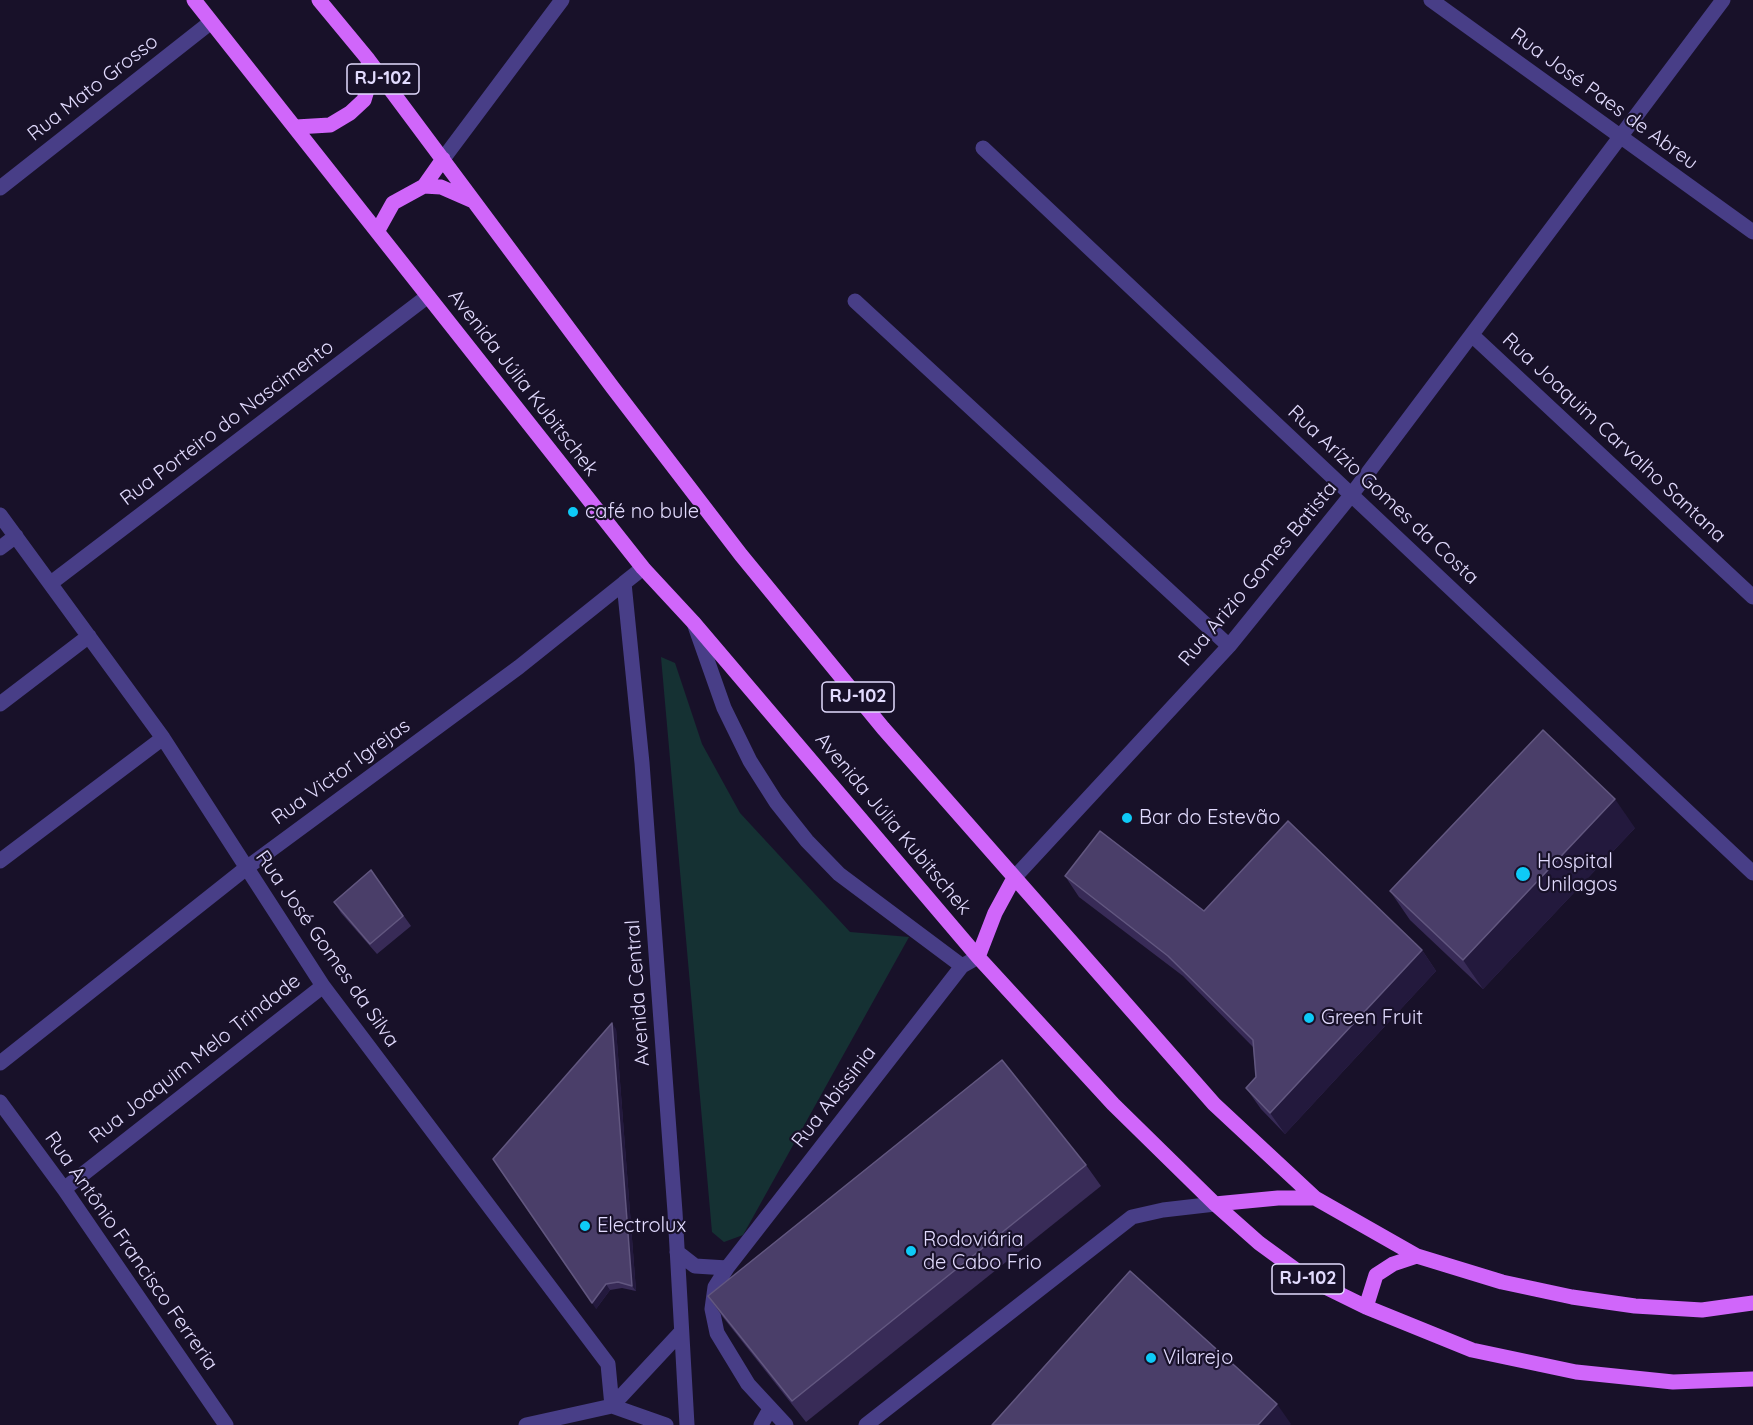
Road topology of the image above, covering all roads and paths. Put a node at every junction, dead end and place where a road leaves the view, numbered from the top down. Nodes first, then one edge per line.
1 (194, 0) edge
2 (319, 0) edge
3 (562, 0) edge
4 (1431, 0) edge
5 (1723, 0) edge
6 (211, 22) junction
7 (368, 58) junction
8 (296, 127) junction
9 (1619, 135) junction
10 (983, 148) dead end
11 (443, 159) junction
12 (424, 186) junction
13 (0, 188) edge
14 (475, 203) junction
15 (378, 230) junction
16 (1753, 232) edge
17 (428, 296) junction
18 (855, 301) dead end
19 (1473, 336) junction
20 (1352, 494) junction
21 (0, 515) edge
22 (16, 536) junction
23 (0, 548) edge
24 (643, 568) junction
25 (51, 583) junction
26 (624, 584) junction
27 (1753, 597) edge
28 (694, 623) junction
29 (89, 636) junction
30 (1229, 646) junction
31 (0, 704) edge
32 (163, 738) junction
33 (0, 861) edge
34 (245, 869) junction
35 (1753, 873) edge
36 (1014, 878) junction
37 (978, 957) junction
38 (962, 966) junction
39 (323, 986) junction
40 (0, 1063) edge
41 (0, 1102) edge
42 (64, 1188) junction
43 (1315, 1198) junction
44 (1215, 1204) junction
45 (677, 1252) junction
46 (1417, 1256) junction
47 (727, 1268) junction
48 (1753, 1303) edge
49 (1366, 1307) junction
50 (681, 1332) junction
51 (1753, 1379) edge
52 (612, 1406) junction
53 (770, 1409) junction
54 (226, 1425) edge
55 (526, 1425) edge
56 (666, 1425) edge
57 (687, 1425) edge
58 (761, 1425) edge
59 (786, 1425) edge
60 (866, 1425) edge

1 - 6 main road, Avenida Júlia Kubitschek / RJ-102
2 - 7 main road, RJ-102
3 - 11 street
4 - 9 street, Rua José Paes de Abreu
5 - 9 street, Rua Arizio Gomes Batista
6 - 8 main road, Avenida Júlia Kubitschek / RJ-102
6 - 13 street, Rua Mato Grosso
7 - 8 main road
7 - 11 main road, RJ-102
8 - 15 main road, Avenida Júlia Kubitschek / RJ-102
9 - 16 street, Rua José Paes de Abreu
9 - 19 street, Rua Arizio Gomes Batista
10 - 20 street, Rua Arízio Gomes da Costa
11 - 12 main road
11 - 14 main road, RJ-102
12 - 14 main road
12 - 15 main road
14 - 36 main road, RJ-102
15 - 17 main road, Avenida Júlia Kubitschek / RJ-102
17 - 24 main road, Avenida Júlia Kubitschek / RJ-102
17 - 25 street, Rua Porteiro do Nascimento
18 - 30 street
19 - 20 street, Rua Arizio Gomes Batista
19 - 27 street, Rua Joaquim Carvalho Santana
20 - 30 street, Rua Arizio Gomes Batista
20 - 35 street, Rua Arízio Gomes da Costa
21 - 22 street, Rua José Gomes da Silva
22 - 23 street
22 - 25 street, Rua José Gomes da Silva
24 - 26 street
24 - 28 main road, Avenida Júlia Kubitschek / RJ-102
25 - 29 street, Rua José Gomes da Silva
26 - 34 street, Rua Victor Igrejas
26 - 45 street, Avenida Central
28 - 37 main road, Avenida Júlia Kubitschek / RJ-102
28 - 38 street
29 - 31 street
29 - 32 street, Rua José Gomes da Silva
30 - 36 street, Rua Arizio Gomes Batista
32 - 33 street
32 - 34 street, Rua José Gomes da Silva
34 - 39 street, Rua José Gomes da Silva
34 - 40 street, Rua Victor Igrejas
36 - 37 main road
36 - 43 main road, RJ-102
37 - 38 street, Rua Abissinia
37 - 44 main road, Avenida Júlia Kubitschek / RJ-102
38 - 47 street, Rua Abissinia
39 - 42 street, Rua Joaquim Melo Trindade
39 - 52 street, Rua José Gomes da Silva
41 - 42 street, Rua Antônio Francisco Ferreria
42 - 54 street, Rua Antônio Francisco Ferreria
43 - 44 main road
43 - 46 main road, RJ-102
44 - 49 main road, Avenida Júlia Kubitschek / RJ-102
44 - 60 street
45 - 47 street
45 - 50 street, Avenida Central
46 - 48 main road, RJ-102
46 - 49 main road
47 - 53 street, Rua Abissinia
49 - 51 main road, Avenida Júlia Kubitschek / RJ-102
50 - 52 street
50 - 57 street, Avenida Central
52 - 55 street
52 - 56 street
53 - 58 street
53 - 59 street, Rua Abissinia

